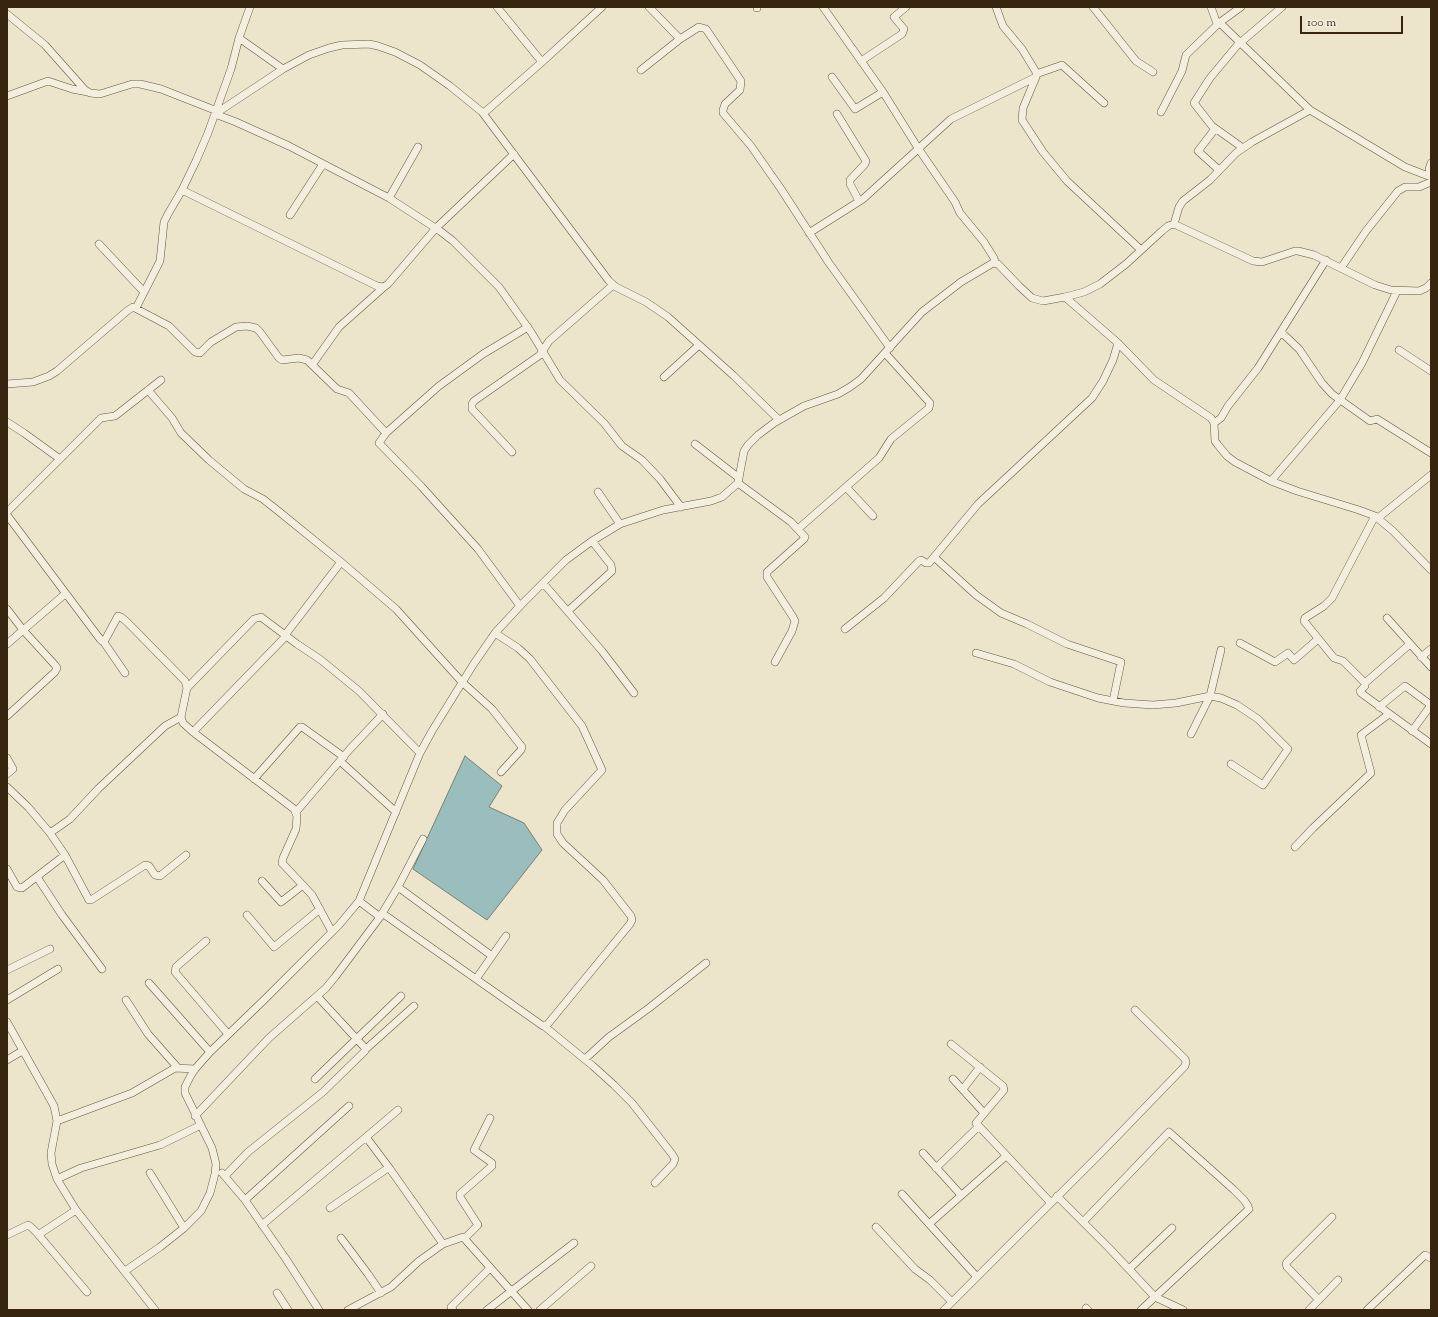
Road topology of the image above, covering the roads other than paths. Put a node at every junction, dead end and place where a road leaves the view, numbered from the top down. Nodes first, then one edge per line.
1 (250, 7) edge
2 (497, 7) edge
3 (602, 7) edge
4 (649, 7) edge
5 (823, 7) edge
6 (906, 7) edge
7 (996, 7) edge
8 (1093, 7) edge
9 (1211, 7) edge
10 (1241, 7) edge
11 (1282, 7) edge
12 (7, 14) edge
13 (1220, 23) junction
14 (238, 38) junction
15 (680, 39) junction
16 (1240, 42) junction
17 (861, 61) junction
18 (542, 62) junction
19 (283, 68) junction
20 (641, 70) dead end
21 (1153, 72) dead end
22 (1036, 75) junction
23 (832, 77) dead end
24 (88, 92) junction
25 (883, 92) junction
26 (7, 96) edge
27 (1104, 103) dead end
28 (1310, 110) junction
29 (215, 112) junction
30 (482, 112) junction
31 (1161, 112) dead end
32 (837, 114) dead end
33 (1215, 129) junction
34 (418, 147) dead end
35 (918, 148) junction
36 (1243, 148) junction
37 (514, 154) junction
38 (1431, 163) edge
39 (323, 164) junction
40 (1219, 170) junction
41 (1431, 176) edge
42 (1431, 182) edge
43 (182, 190) junction
44 (389, 198) junction
45 (860, 201) junction
46 (290, 215) dead end
47 (1174, 224) junction
48 (436, 228) junction
49 (809, 233) junction
50 (99, 244) dead end
51 (1140, 250) junction
52 (1326, 260) junction
53 (995, 262) junction
54 (1342, 268) junction
55 (613, 285) junction
56 (384, 287) junction
57 (1429, 287) edge
58 (1397, 291) junction
59 (144, 292) junction
60 (1065, 297) junction
61 (136, 308) junction
62 (528, 327) junction
63 (1281, 332) junction
64 (1118, 342) junction
65 (699, 345) junction
66 (888, 350) junction
67 (1399, 350) dead end
68 (542, 351) junction
69 (312, 365) junction
70 (1431, 371) edge
71 (664, 377) dead end
72 (161, 380) dead end
73 (7, 384) edge
74 (148, 390) junction
75 (1340, 400) junction
76 (779, 420) junction
77 (7, 422) edge
78 (1214, 423) junction
79 (386, 433) junction
80 (695, 444) dead end
81 (512, 452) dead end
82 (1431, 453) edge
83 (60, 459) junction
84 (1431, 475) edge
85 (739, 481) junction
86 (1271, 481) junction
87 (846, 487) junction
88 (598, 492) dead end
89 (681, 507) junction
90 (7, 512) edge
91 (7, 515) edge
92 (873, 516) dead end
93 (1377, 518) junction
94 (620, 524) junction
95 (798, 529) junction
96 (592, 541) junction
97 (934, 557) junction
98 (341, 562) junction
99 (1431, 570) edge
100 (543, 583) junction
101 (65, 594) junction
102 (520, 606) junction
103 (7, 609) edge
104 (568, 611) junction
105 (1387, 618) dead end
106 (845, 629) dead end
107 (23, 630) junction
108 (495, 633) junction
109 (285, 636) junction
110 (1318, 638) junction
111 (104, 641) junction
112 (1240, 643) dead end
113 (7, 644) edge
114 (1410, 644) junction
115 (1431, 649) edge
116 (1221, 650) dead end
117 (976, 653) dead end
118 (1421, 657) junction
119 (775, 662) dead end
120 (1431, 667) edge
121 (125, 673) dead end
122 (462, 682) junction
123 (1364, 683) junction
124 (187, 688) junction
125 (634, 693) dead end
126 (1210, 696) junction
127 (1113, 701) junction
128 (1431, 705) edge
129 (1379, 708) junction
130 (383, 714) junction
131 (1389, 714) junction
132 (7, 716) edge
133 (181, 717) junction
134 (1412, 731) junction
135 (192, 732) junction
136 (1191, 734) dead end
137 (1431, 744) edge
138 (420, 753) junction
139 (7, 758) edge
140 (342, 759) junction
141 (1231, 764) dead end
142 (502, 772) dead end
143 (7, 774) edge
144 (254, 779) junction
145 (7, 787) edge
146 (296, 812) junction
147 (396, 812) junction
148 (50, 833) junction
149 (423, 839) dead end
150 (1296, 847) dead end
151 (186, 855) dead end
152 (65, 856) junction
153 (7, 869) edge
154 (37, 877) junction
155 (10, 880) edge
156 (262, 881) dead end
157 (303, 884) junction
158 (398, 887) junction
159 (359, 901) junction
160 (320, 909) junction
161 (247, 915) dead end
162 (381, 915) junction
163 (332, 932) junction
164 (506, 936) dead end
165 (206, 941) dead end
166 (50, 949) dead end
167 (492, 956) junction
168 (706, 963) dead end
169 (58, 969) dead end
170 (102, 969) dead end
171 (7, 970) edge
172 (476, 979) junction
173 (149, 983) dead end
174 (317, 996) junction
175 (400, 996) dead end
176 (7, 1000) edge
177 (126, 1000) dead end
178 (414, 1006) dead end
179 (1135, 1010) dead end
180 (7, 1022) edge
181 (544, 1026) junction
182 (228, 1034) junction
183 (356, 1038) junction
184 (951, 1044) dead end
185 (366, 1049) junction
186 (22, 1050) junction
187 (210, 1052) junction
188 (585, 1059) junction
189 (7, 1060) edge
190 (980, 1067) junction
191 (178, 1068) junction
192 (195, 1069) junction
193 (315, 1079) dead end
194 (954, 1079) dead end
195 (962, 1089) junction
196 (349, 1106) dead end
197 (398, 1110) dead end
198 (984, 1113) junction
199 (196, 1116) junction
200 (490, 1118) dead end
201 (57, 1121) junction
202 (201, 1125) junction
203 (979, 1126) junction
204 (366, 1137) junction
205 (922, 1153) dead end
206 (1006, 1156) junction
207 (216, 1167) junction
208 (936, 1168) junction
209 (390, 1169) junction
210 (150, 1173) dead end
211 (225, 1176) junction
212 (58, 1178) junction
213 (655, 1183) dead end
214 (902, 1194) dead end
215 (961, 1194) junction
216 (1057, 1196) junction
217 (246, 1200) junction
218 (1051, 1203) junction
219 (330, 1208) dead end
220 (76, 1210) junction
221 (1332, 1217) dead end
222 (1083, 1222) junction
223 (929, 1224) junction
224 (262, 1225) junction
225 (876, 1227) dead end
226 (184, 1228) junction
227 (1172, 1228) dead end
228 (36, 1233) junction
229 (7, 1235) edge
230 (340, 1238) dead end
231 (465, 1238) junction
232 (574, 1243) dead end
233 (443, 1244) junction
234 (1431, 1258) edge
235 (591, 1266) dead end
236 (490, 1268) junction
237 (1129, 1269) junction
238 (125, 1271) junction
239 (978, 1277) junction
240 (1338, 1280) dead end
241 (87, 1292) dead end
242 (510, 1292) junction
243 (277, 1293) dead end
244 (381, 1293) junction
245 (1155, 1297) junction
246 (1319, 1300) junction
247 (952, 1302) junction
248 (451, 1309) edge
249 (155, 1310) edge
250 (288, 1310) edge
251 (319, 1310) edge
252 (348, 1310) edge
253 (487, 1310) edge
254 (528, 1310) edge
255 (540, 1310) edge
256 (944, 1310) edge
257 (1141, 1310) edge
258 (1183, 1310) edge
259 (1309, 1310) edge
260 (1367, 1310) edge

1 - 14 street
2 - 18 street
3 - 18 street
4 - 15 street
5 - 17 street
6 - 17 street
7 - 22 street
8 - 21 street
9 - 13 street
10 - 13 street
11 - 16 street
12 - 24 street
13 - 16 street
13 - 31 street
14 - 19 street
14 - 29 street
15 - 20 street
15 - 49 street
16 - 28 street
16 - 33 street
17 - 25 street
18 - 30 street
19 - 29 street
19 - 30 street
22 - 27 street
22 - 35 street
22 - 51 street
23 - 25 street
24 - 26 street
24 - 29 street
25 - 35 street
28 - 36 street
28 - 41 street
29 - 39 street
29 - 43 street
30 - 37 street
32 - 45 street
33 - 36 street
33 - 40 street
34 - 44 street
35 - 45 street
35 - 53 street
36 - 40 street
37 - 48 street
37 - 55 street
38 - 41 street
39 - 44 street
39 - 46 street
40 - 47 street
42 - 54 street
43 - 56 street
43 - 59 street
44 - 48 street
45 - 49 street
47 - 51 street
47 - 52 street
48 - 56 street
48 - 62 street
49 - 66 street
50 - 59 street
51 - 60 street
52 - 54 street
52 - 63 street
53 - 60 street
53 - 66 street
54 - 58 street
55 - 65 street
55 - 68 street
56 - 69 street
57 - 58 street
58 - 75 street
59 - 61 street
60 - 64 street
61 - 69 street
61 - 73 street
62 - 68 street
62 - 79 street
63 - 75 street
63 - 78 street
64 - 78 street
64 - 97 street
65 - 71 street
65 - 76 street
66 - 76 street
66 - 87 street
67 - 70 street
68 - 81 street
68 - 89 street
69 - 79 street
72 - 74 street
74 - 83 street
74 - 98 street
75 - 82 street
75 - 86 street
76 - 85 street
77 - 83 street
78 - 86 street
79 - 102 street
80 - 85 street
83 - 90 street
84 - 93 street
85 - 89 street
85 - 95 street
86 - 93 street
87 - 92 street
87 - 95 street
88 - 94 street
89 - 94 street
91 - 101 street
93 - 99 street
93 - 110 street
94 - 96 street
95 - 119 street
96 - 100 street
96 - 104 street
97 - 106 street
97 - 127 street
98 - 109 street
98 - 122 street
100 - 102 street
100 - 104 street
101 - 107 street
101 - 111 street
102 - 108 street
103 - 107 street
104 - 125 street
105 - 114 street
107 - 113 street
107 - 132 street
108 - 122 street
108 - 181 street
109 - 124 street
109 - 130 street
109 - 135 street
110 - 112 street
110 - 123 street
111 - 121 street
111 - 124 street
114 - 118 street
114 - 123 street
115 - 118 street
116 - 126 street
117 - 127 street
118 - 120 street
122 - 138 street
122 - 142 street
123 - 129 street
124 - 133 street
126 - 127 street
126 - 136 street
126 - 141 street
128 - 129 street
128 - 134 street
129 - 131 street
130 - 138 street
130 - 140 street
131 - 134 street
131 - 150 street
133 - 135 street
133 - 148 street
134 - 137 street
135 - 144 street
138 - 147 street
139 - 143 street
140 - 144 street
140 - 146 street
140 - 147 street
144 - 146 street
145 - 148 street
146 - 157 street
147 - 159 street
148 - 152 street
149 - 158 street
151 - 152 street
152 - 154 street
153 - 155 street
154 - 155 street
154 - 170 street
156 - 157 street
157 - 160 street
158 - 162 street
158 - 167 street
159 - 162 street
159 - 163 street
160 - 161 street
160 - 163 street
162 - 172 street
162 - 174 street
163 - 182 street
164 - 167 street
165 - 182 street
166 - 171 street
167 - 172 street
168 - 188 street
169 - 176 street
172 - 181 street
173 - 187 street
174 - 183 street
174 - 199 street
175 - 183 street
177 - 191 street
178 - 185 street
179 - 216 street
180 - 186 street
181 - 188 street
182 - 187 street
183 - 185 street
183 - 193 street
184 - 190 street
185 - 211 street
186 - 189 street
186 - 201 street
187 - 192 street
188 - 213 street
190 - 195 street
190 - 198 street
191 - 192 street
191 - 201 street
192 - 199 street
194 - 195 street
195 - 198 street
196 - 217 street
197 - 204 street
198 - 203 street
199 - 202 street
200 - 231 street
201 - 212 street
202 - 207 street
202 - 212 street
203 - 206 street
203 - 208 street
204 - 209 street
204 - 224 street
205 - 208 street
206 - 215 street
206 - 218 street
207 - 211 street
207 - 226 street
208 - 215 street
209 - 219 street
209 - 233 street
210 - 226 street
211 - 217 street
212 - 220 street
214 - 223 street
215 - 223 street
216 - 218 street
216 - 222 street
217 - 224 street
218 - 239 street
220 - 228 street
220 - 238 street
221 - 246 street
222 - 237 street
222 - 245 street
223 - 239 street
224 - 251 street
225 - 247 street
226 - 238 street
227 - 237 street
228 - 229 street
228 - 241 street
230 - 244 street
231 - 233 street
231 - 236 street
232 - 242 street
233 - 244 street
234 - 260 street
235 - 255 street
236 - 242 street
236 - 248 street
237 - 245 street
238 - 249 street
239 - 247 street
240 - 246 street
242 - 253 street
242 - 254 street
243 - 250 street
244 - 252 street
245 - 257 street
245 - 258 street
246 - 259 street
247 - 256 street

